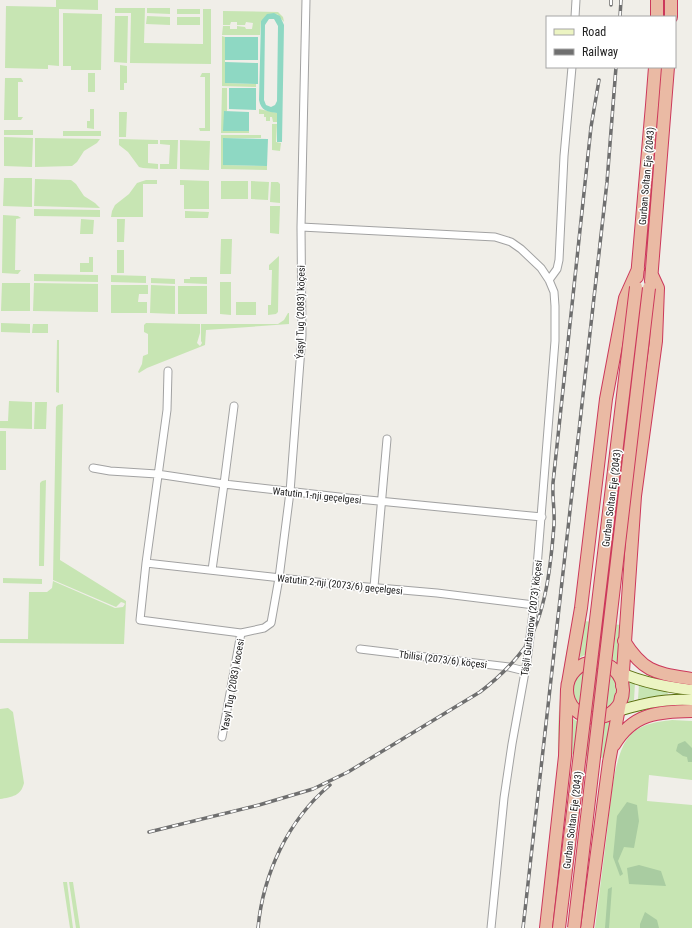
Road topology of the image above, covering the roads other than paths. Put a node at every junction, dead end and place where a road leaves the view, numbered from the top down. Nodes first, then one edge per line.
1 (306, 0) edge
2 (576, 0) edge
3 (658, 0) edge
4 (671, 0) edge
5 (575, 16) edge
6 (657, 16) edge
7 (671, 16) edge
8 (572, 68) edge
9 (654, 68) edge
10 (668, 68) edge
11 (301, 227) junction
12 (638, 269) junction
13 (652, 274) junction
14 (549, 280) junction
15 (168, 370) dead end
16 (234, 406) dead end
17 (387, 439) dead end
18 (93, 468) dead end
19 (157, 474) junction
20 (224, 484) junction
21 (290, 492) junction
22 (382, 501) junction
23 (542, 517) junction
24 (146, 563) junction
25 (212, 570) junction
26 (279, 578) junction
27 (374, 588) junction
28 (534, 605) junction
29 (241, 633) junction
30 (624, 641) junction
31 (360, 649) dead end
32 (525, 671) junction
33 (692, 679) edge
34 (567, 686) junction
35 (622, 686) junction
36 (692, 690) edge
37 (692, 700) edge
38 (692, 711) edge
39 (614, 712) junction
40 (222, 737) dead end
41 (611, 750) junction
42 (492, 928) edge
43 (546, 928) edge
44 (559, 928) edge
45 (574, 928) edge
46 (587, 928) edge

1 - 11 street, Ýaşyl Tug (2083) köçesi
2 - 5 street
3 - 6 highway
4 - 7 highway
8 - 14 street
9 - 12 highway, Gurban Soltan Eje (2043)
10 - 13 highway, Gurban Soltan Eje (2043)
11 - 14 street
11 - 21 street, Ýaşyl Tug (2083) köçesi
12 - 34 highway
12 - 44 highway, Gurban Soltan Eje (2043), bridge
13 - 30 highway
13 - 45 highway, Gurban Soltan Eje (2043), bridge
14 - 23 street, Täşli Gurbanow (2073) köçesi
15 - 19 street
16 - 20 street
17 - 22 street
18 - 19 street, Watutin 1-nji geçelgesi
19 - 20 street, Watutin 1-nji geçelgesi
19 - 24 street
20 - 21 street, Watutin 1-nji geçelgesi
20 - 25 street
21 - 22 street, Watutin 1-nji geçelgesi
21 - 26 street, Ýaşyl Tug (2083) köçesi
22 - 23 street, Watutin 1-nji geçelgesi
22 - 27 street
23 - 28 street, Täşli Gurbanow (2073) köçesi
24 - 25 street, Watutin 2-nji (2073/6) geçelgesi
24 - 29 street
25 - 26 street, Watutin 2-nji (2073/6) geçelgesi
26 - 27 street, Watutin 2-nji (2073/6) geçelgesi
26 - 29 street, Ýaşyl Tug (2083) köçesi
27 - 28 street, Watutin 2-nji (2073/6) geçelgesi
28 - 32 street, Täşli Gurbanow (2073) köçesi
29 - 40 street, Yasyl Tug (2083) kocesi
30 - 33 highway
30 - 35 highway
31 - 32 street, Tbilisi (2073/6) köçesi
32 - 42 street, Täşli Gurbanow (2073) köçesi
34 - 35 highway
34 - 39 highway
34 - 43 highway
35 - 36 main road
35 - 39 highway
37 - 39 main road
38 - 41 highway
39 - 41 highway
41 - 46 highway

